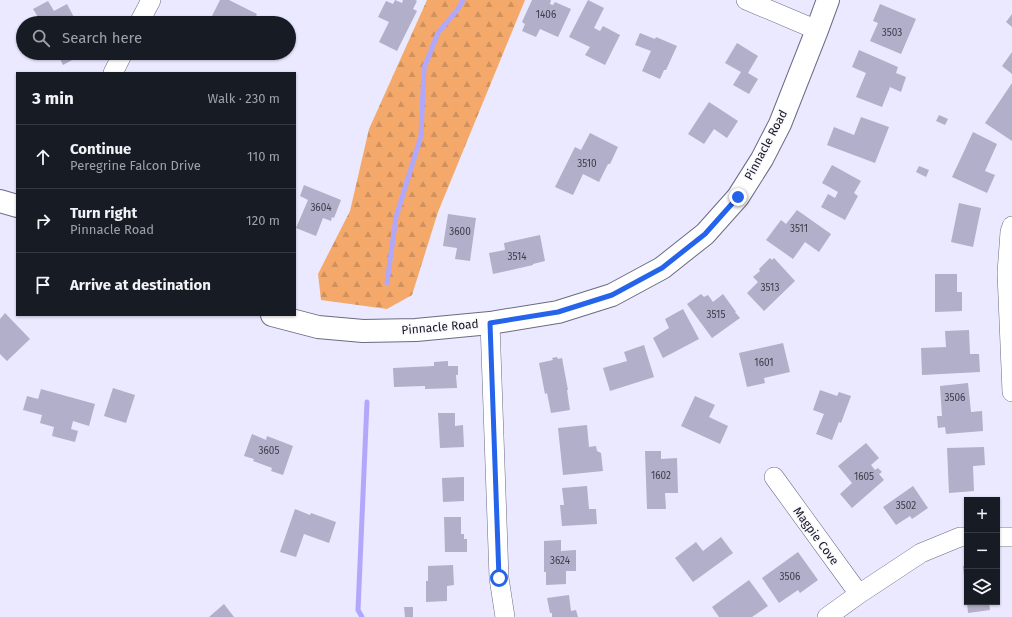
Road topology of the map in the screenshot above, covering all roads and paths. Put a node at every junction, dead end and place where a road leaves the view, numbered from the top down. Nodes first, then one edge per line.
1 (151, 0) edge
2 (746, 0) edge
3 (828, 0) edge
4 (143, 16) edge
5 (817, 30) junction
6 (120, 60) edge
7 (114, 72) edge
8 (0, 201) edge
9 (16, 206) edge
10 (1012, 226) edge
11 (276, 316) edge
12 (490, 323) junction
13 (1012, 392) edge
14 (774, 478) dead end
15 (964, 537) edge
16 (1000, 537) edge
17 (1012, 537) edge
18 (859, 594) junction
19 (505, 617) edge
20 (828, 617) edge

1 - 4 street
2 - 5 street
3 - 5 street, Pinnacle Road
5 - 12 street, Pinnacle Road
6 - 7 street
8 - 9 street
10 - 13 street
11 - 12 street, Pinnacle Road
12 - 19 street
14 - 18 street, Magpie Cove
15 - 18 street
16 - 17 street
18 - 20 street

